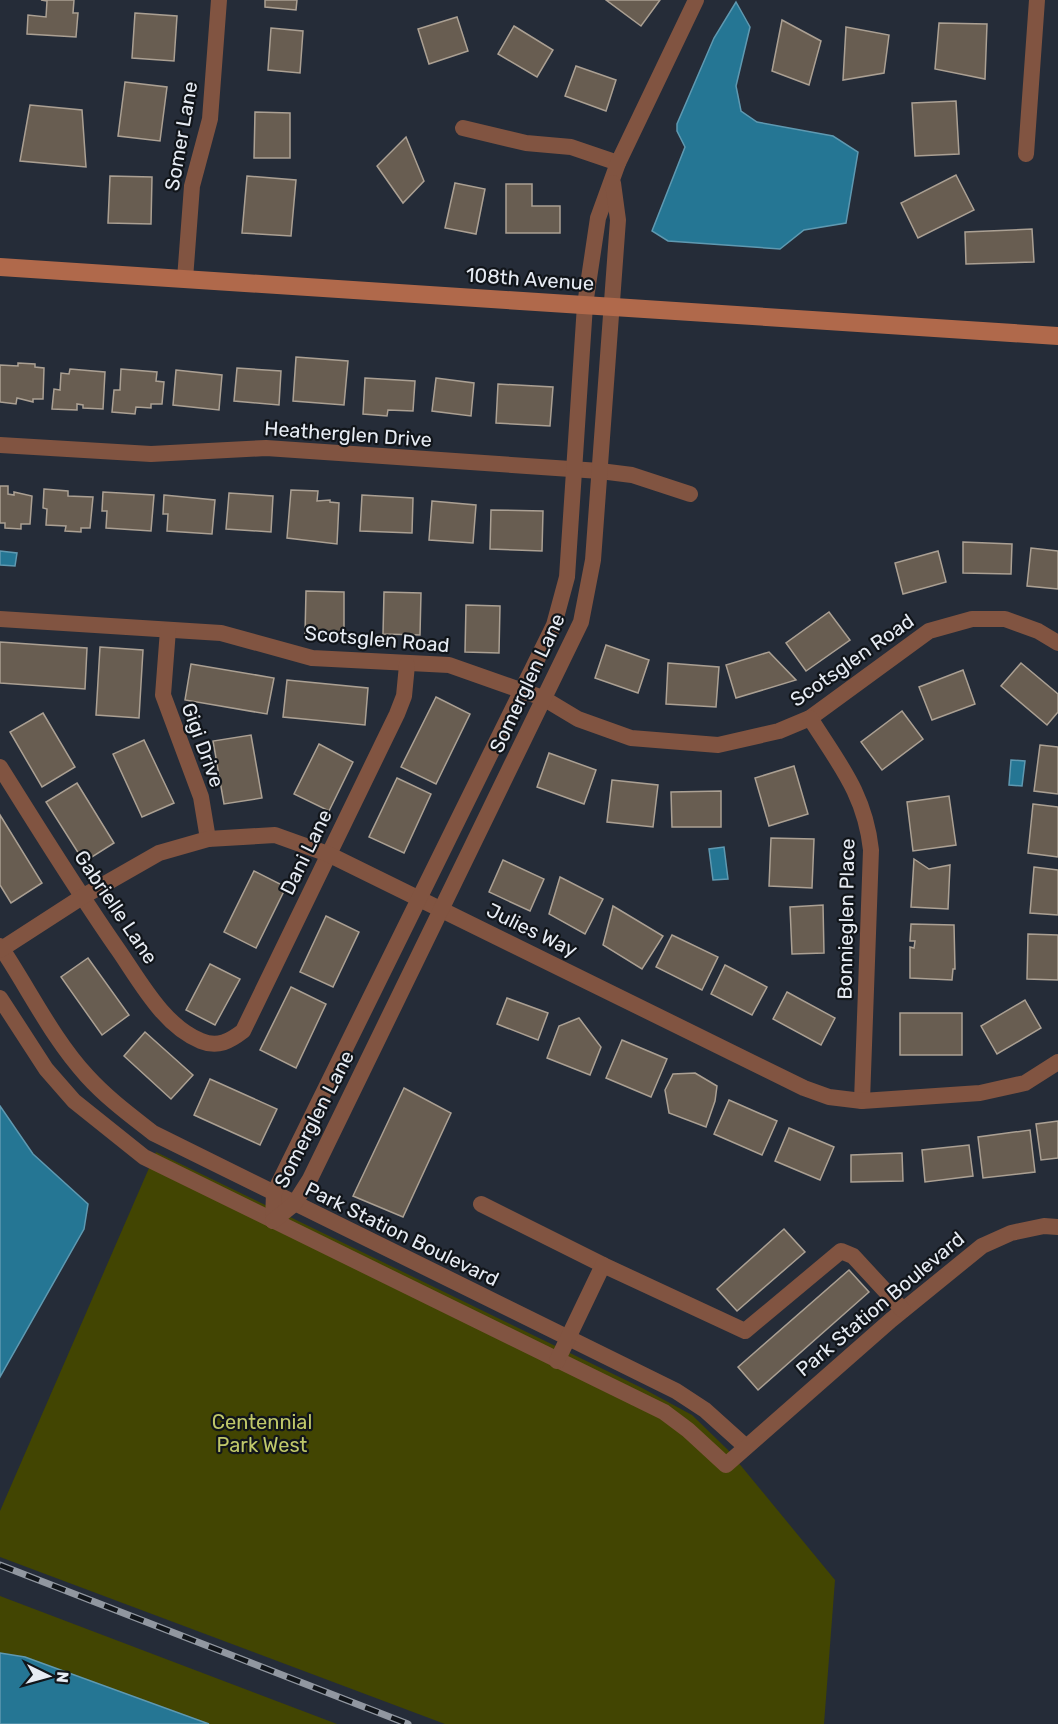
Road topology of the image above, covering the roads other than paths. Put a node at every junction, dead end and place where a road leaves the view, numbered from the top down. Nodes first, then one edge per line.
1 (219, 0) edge
2 (696, 0) edge
3 (1037, 0) edge
4 (463, 128) dead end
5 (1026, 154) dead end
6 (618, 163) junction
7 (613, 183) junction
8 (0, 267) edge
9 (184, 279) junction
10 (585, 305) junction
11 (611, 307) junction
12 (1058, 336) edge
13 (0, 445) edge
14 (574, 470) junction
15 (600, 471) junction
16 (690, 494) dead end
17 (0, 619) edge
18 (168, 630) junction
19 (1058, 643) edge
20 (407, 664) junction
21 (521, 691) junction
22 (543, 698) junction
23 (810, 718) junction
24 (0, 767) edge
25 (208, 839) junction
26 (328, 854) junction
27 (82, 897) junction
28 (420, 898) junction
29 (442, 909) junction
30 (1, 948) edge
31 (0, 998) edge
32 (220, 1045) joint
33 (1058, 1062) edge
34 (862, 1101) junction
35 (274, 1193) junction
36 (294, 1204) junction
37 (481, 1204) dead end
38 (273, 1221) junction
39 (1058, 1227) edge
40 (603, 1265) junction
41 (903, 1310) junction
42 (568, 1338) junction
43 (557, 1361) junction
44 (745, 1446) junction

1 - 9 street, Somer Lane
2 - 6 street, Somerglen Lane
3 - 5 street
4 - 6 street
6 - 7 street, Somerglen Lane
7 - 10 street, Somerglen Lane
7 - 11 street, Somerglen Lane
8 - 9 street, 108th Avenue
9 - 10 street, 108th Avenue
10 - 11 street, 108th Avenue
10 - 14 street, Somerglen Lane
11 - 12 street, 108th Avenue
11 - 15 street, Somerglen Lane
13 - 14 street, Heatherglen Drive
14 - 15 street, Heatherglen Drive
14 - 21 street, Somerglen Lane
15 - 16 street, Heatherglen Drive
15 - 22 street, Somerglen Lane
17 - 18 street, Scotsglen Road
18 - 20 street, Scotsglen Road
18 - 25 street, Gigi Drive
19 - 23 street, Scotsglen Road
20 - 21 street, Scotsglen Road
20 - 26 street, Dani Lane
21 - 22 street, Scotsglen Road
21 - 28 street, Somerglen Lane
22 - 23 street, Scotsglen Road
22 - 29 street, Somerglen Lane
23 - 34 street, Bonnieglen Place
24 - 27 street, Gabrielle Lane
25 - 26 street, Julies Way
25 - 27 street, Julies Way
26 - 28 street, Julies Way
26 - 32 street, Dani Lane
27 - 30 street, Julies Way
27 - 32 street, Gabrielle Lane
28 - 29 street, Julies Way
28 - 35 street, Somerglen Lane
29 - 34 street, Julies Way
29 - 36 street, Somerglen Lane
30 - 35 street, Park Station Boulevard
31 - 38 street, Park Station Boulevard
33 - 34 street, Julies Way
35 - 36 street, Park Station Boulevard
35 - 38 street, Somerglen Lane
36 - 38 street, Somerglen Lane
36 - 42 street, Park Station Boulevard
37 - 40 street
38 - 43 street, Park Station Boulevard
39 - 41 street, Park Station Boulevard
40 - 41 street
40 - 42 street
41 - 44 street, Park Station Boulevard
42 - 43 street
42 - 44 street, Park Station Boulevard
43 - 44 street, Park Station Boulevard

